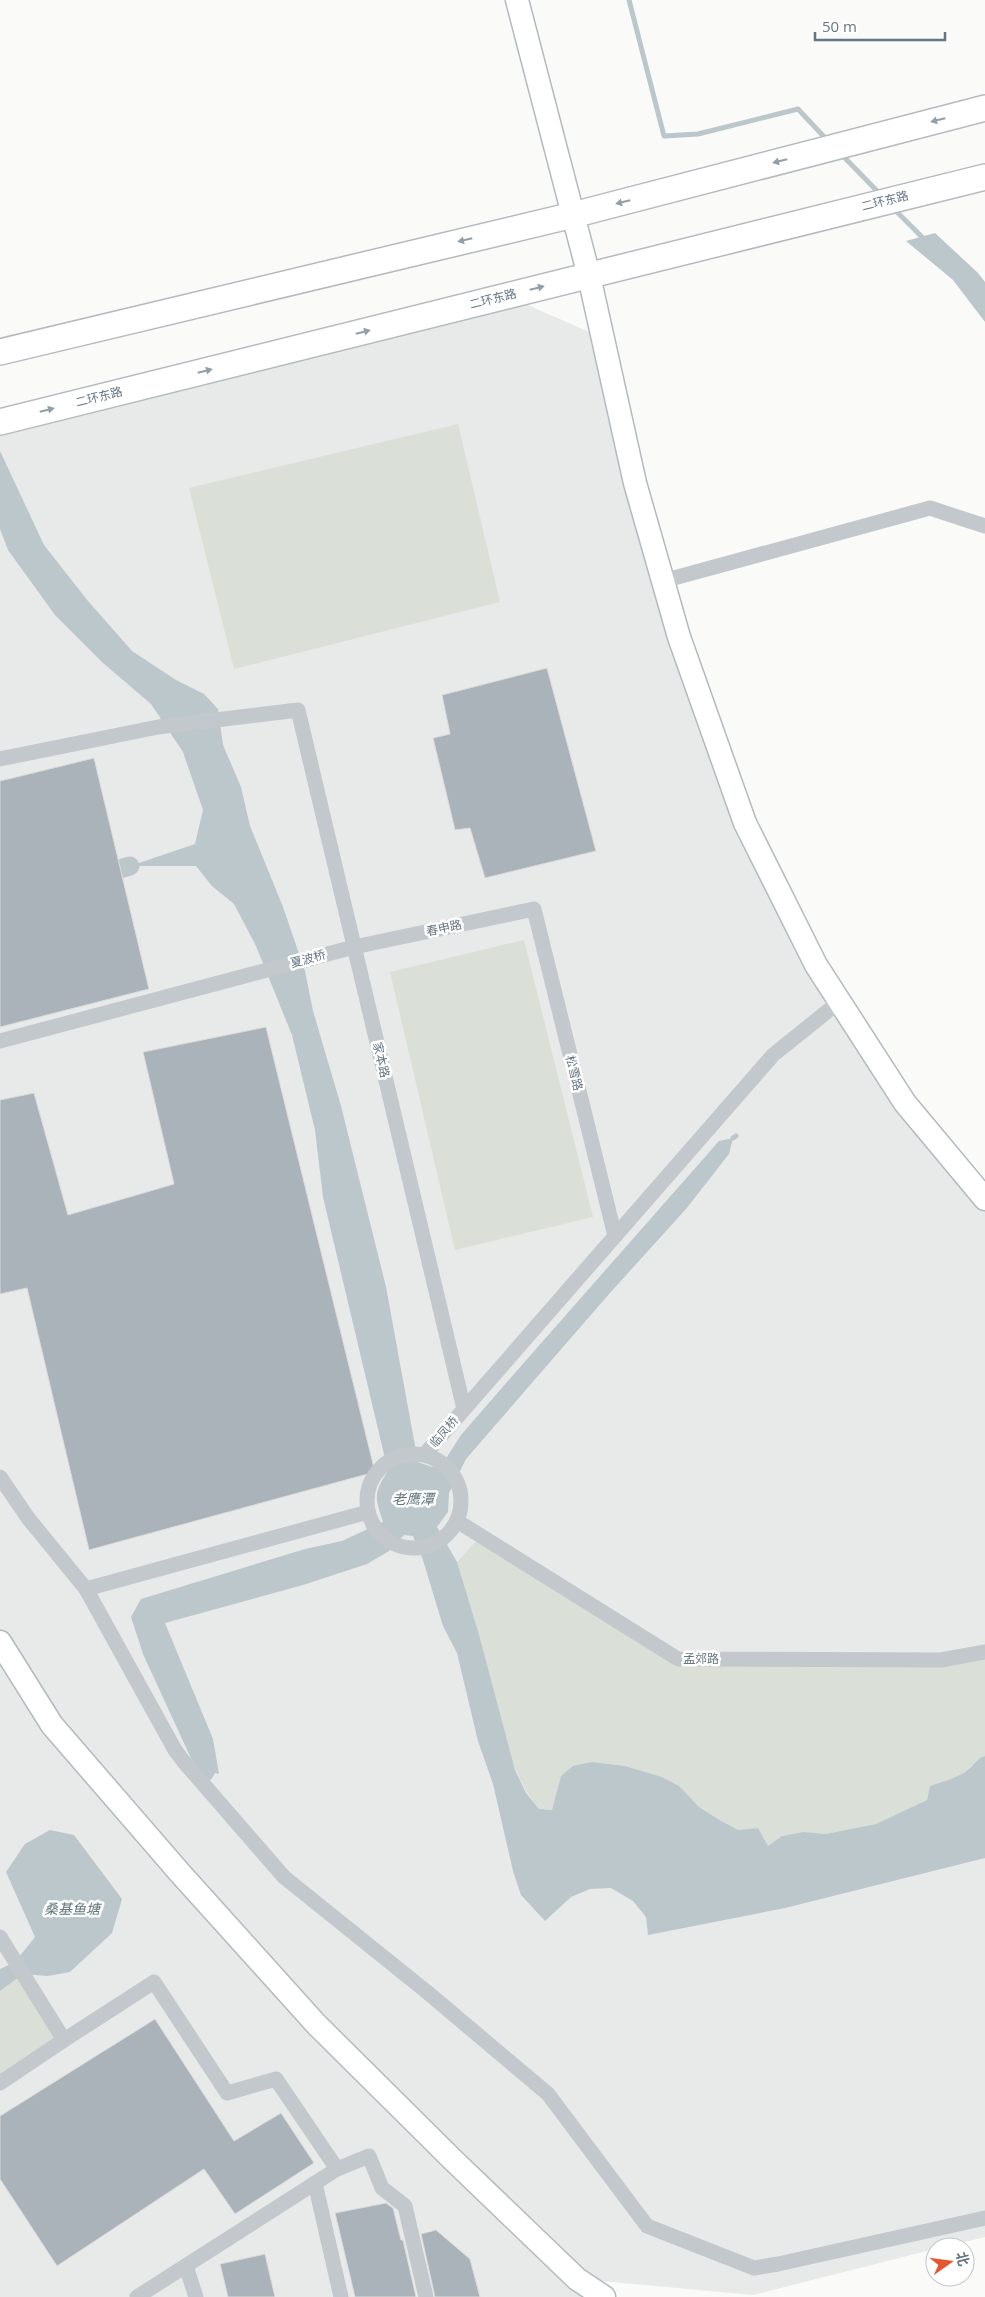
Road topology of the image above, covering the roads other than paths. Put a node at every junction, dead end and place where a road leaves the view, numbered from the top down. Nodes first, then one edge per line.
1 (517, 0) edge
2 (985, 108) edge
3 (985, 177) edge
4 (573, 215) junction
5 (589, 276) junction
6 (0, 352) edge
7 (0, 422) edge
8 (985, 526) edge
9 (663, 581) junction
10 (0, 759) edge
11 (534, 909) joint
12 (354, 947) junction
13 (839, 1002) junction
14 (0, 1041) edge
15 (985, 1199) edge
16 (615, 1236) junction
17 (464, 1409) junction
18 (427, 1456) junction
19 (0, 1477) edge
20 (370, 1518) junction
21 (457, 1521) junction
22 (86, 1589) junction
23 (0, 1642) edge
24 (985, 1652) edge
25 (0, 1938) edge
26 (64, 2040) junction
27 (0, 2083) edge
28 (337, 2169) junction
29 (315, 2184) junction
30 (985, 2218) edge
31 (186, 2266) junction
32 (137, 2297) edge
33 (196, 2297) edge
34 (341, 2297) edge
35 (426, 2297) edge
36 (604, 2297) edge

1 - 4 main road
2 -> 4 main road
3 - 5 main road, 二环东路
4 - 5 main road
4 -> 6 main road
7 -> 5 main road, 二环东路
5 - 9 main road
8 - 9 street
9 - 13 main road
10 - 12 street, 家本路
11 - 12 street, 春申路
11 - 16 street, 松雪路
12 - 14 street, 夏波桥
12 - 17 street, 家本路
13 - 15 main road
13 - 16 street, 临凤桥
16 - 17 street, 临凤桥
17 - 18 street, 临凤桥
18 - 20 street
18 - 21 street
19 - 22 street
20 - 21 street
20 - 22 street
21 - 24 street, 孟郊路
22 - 30 street
23 - 36 main road
25 - 26 street
26 - 27 street
26 - 28 street
28 - 29 street
28 - 35 street
29 - 31 street
29 - 34 street
31 - 32 street
31 - 33 street

